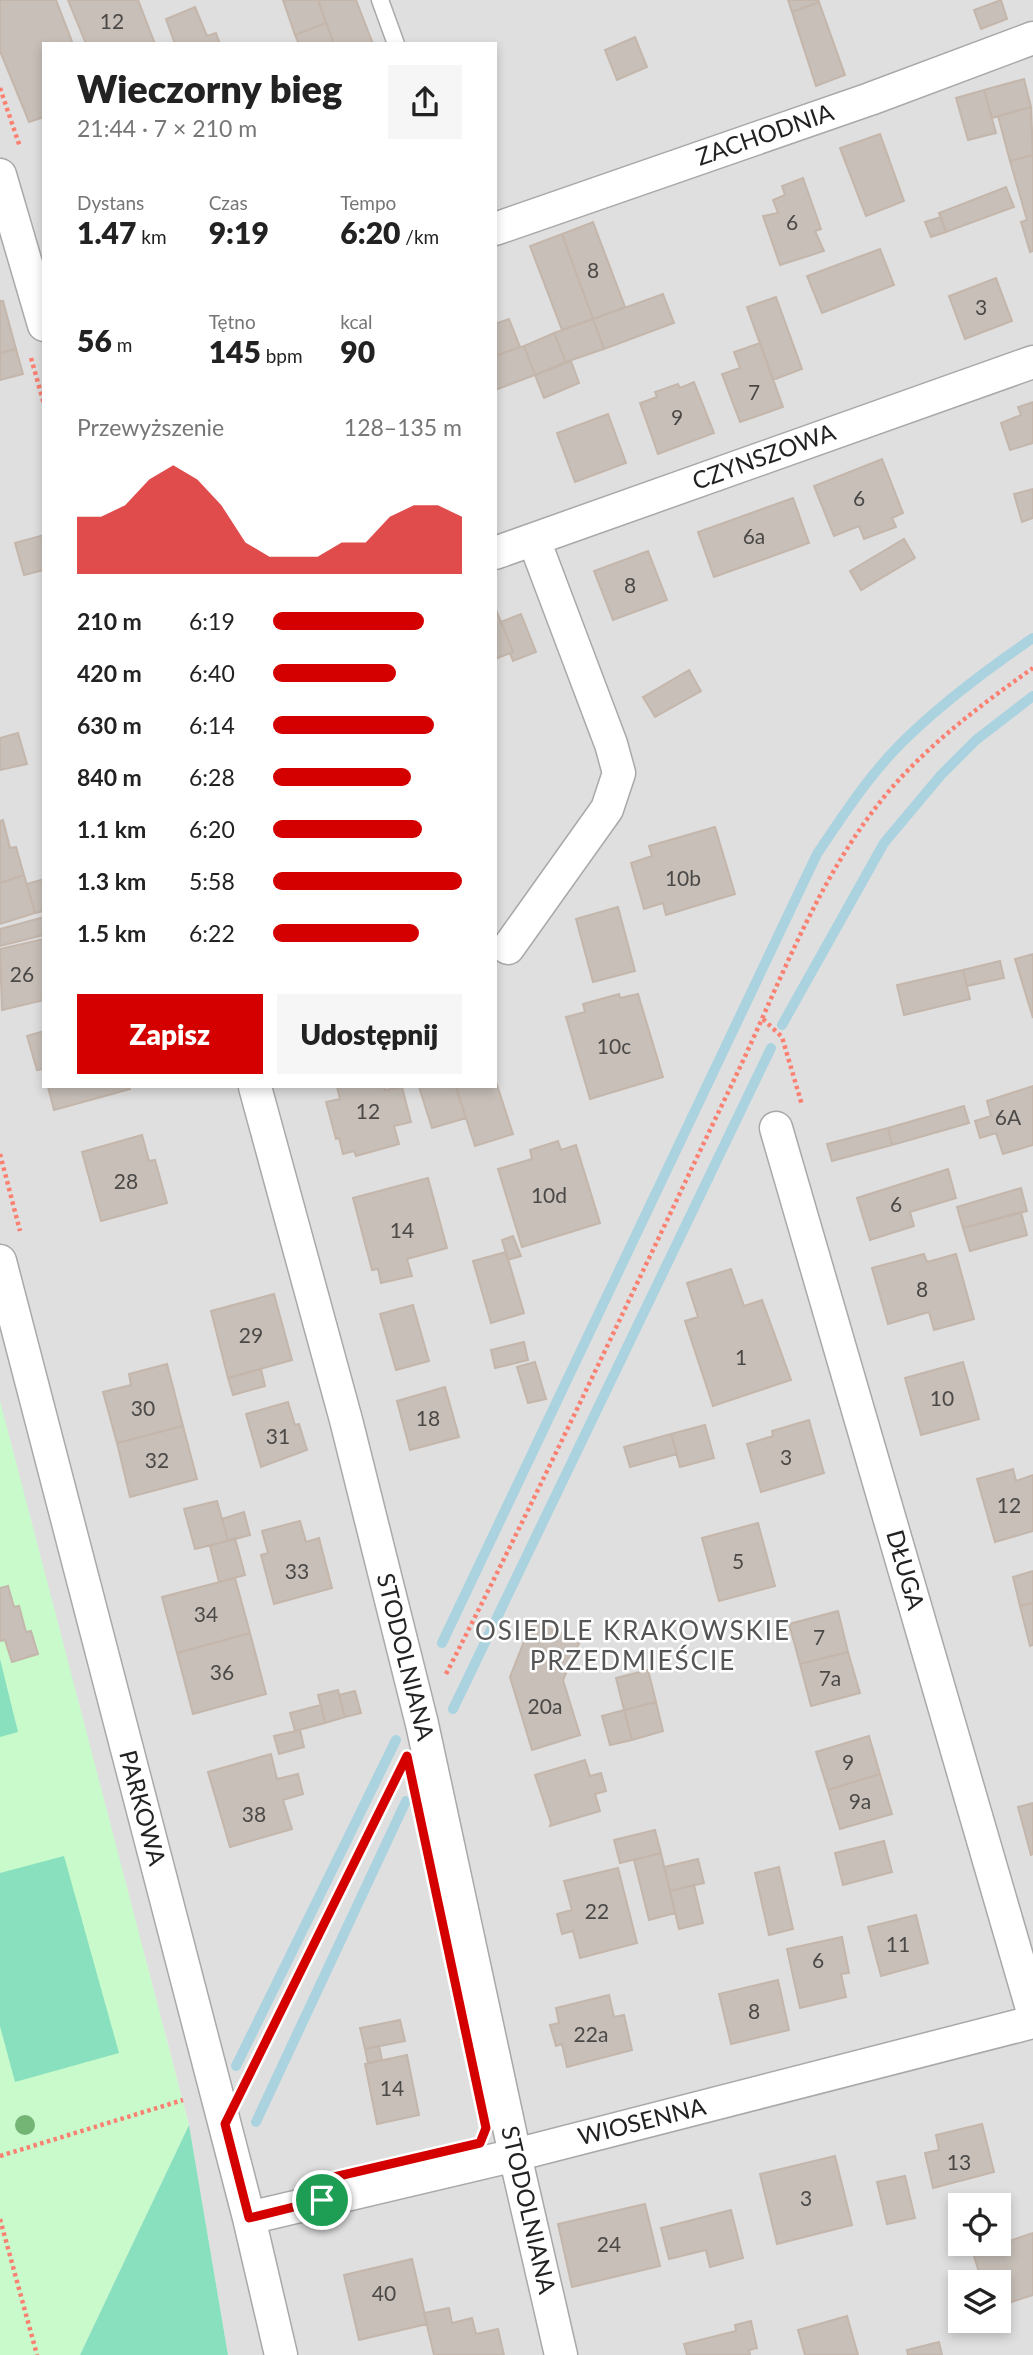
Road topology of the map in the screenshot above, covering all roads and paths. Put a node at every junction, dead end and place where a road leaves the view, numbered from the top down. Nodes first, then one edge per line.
1 (380, 0) edge
2 (1033, 38) edge
3 (396, 42) edge
4 (0, 175) edge
5 (497, 228) edge
6 (42, 318) edge
7 (1033, 362) edge
8 (534, 540) junction
9 (497, 552) edge
10 (1033, 668) edge
11 (508, 948) dead end
12 (255, 1088) edge
13 (776, 1129) dead end
14 (0, 1261) edge
15 (444, 1679) dead end
16 (401, 1767) dead end
17 (1033, 2012) edge
18 (1033, 2022) edge
19 (183, 2100) dead end
20 (225, 2124) junction
21 (514, 2155) junction
22 (0, 2156) edge
23 (249, 2218) junction
24 (0, 2219) edge
25 (37, 2355) edge
26 (281, 2355) edge
27 (561, 2355) edge

1 - 3 lane
2 - 5 street, ZACHODNIA
4 - 6 street
7 - 8 street, CZYNSZOWA
8 - 9 street, CZYNSZOWA
8 - 11 street
10 - 15 path
12 - 21 street, STODOLNIANA
13 - 17 street, DŁUGA
14 - 20 street, PARKOWA
16 - 20 path
18 - 21 street, WIOSENNA
19 - 22 path
20 - 23 street, PARKOWA
21 - 23 street, WIOSENNA
21 - 27 street, STODOLNIANA
23 - 26 street, PARKOWA
24 - 25 path

